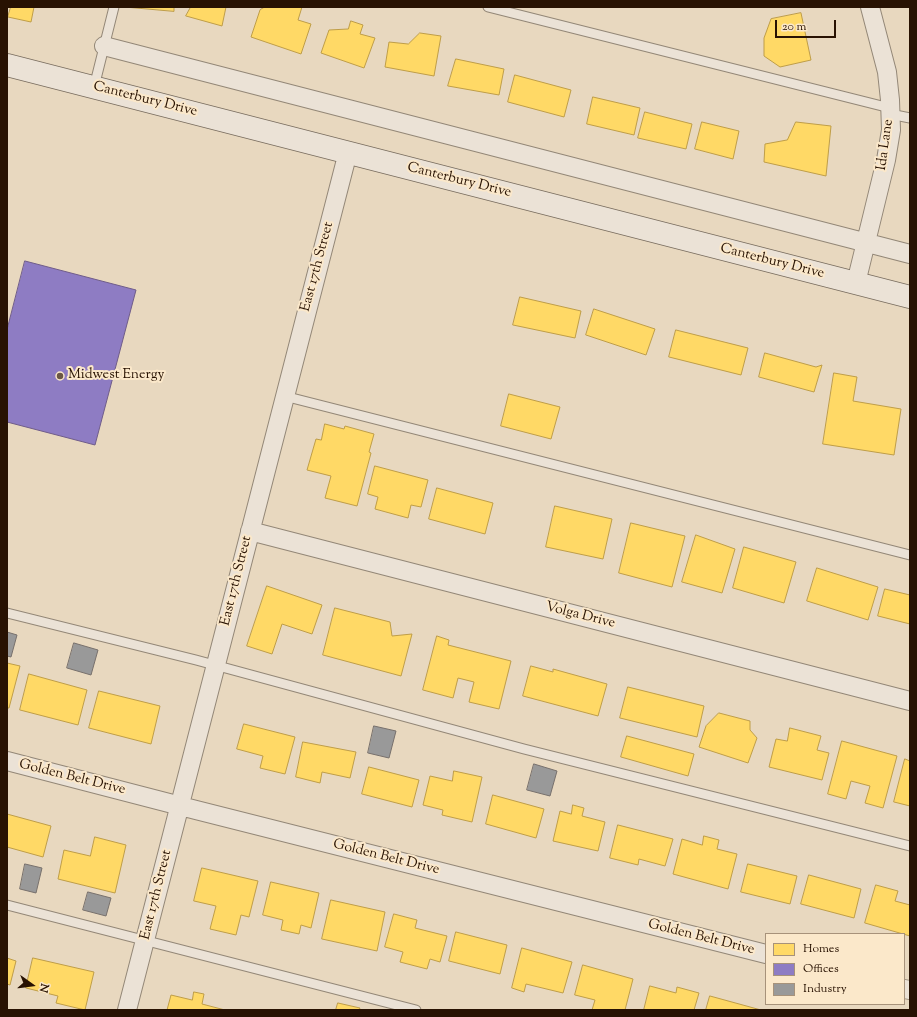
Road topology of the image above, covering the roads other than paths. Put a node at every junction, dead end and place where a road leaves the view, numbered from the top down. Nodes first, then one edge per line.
1 (114, 7) edge
2 (488, 7) edge
3 (870, 7) edge
4 (104, 46) junction
5 (7, 65) edge
6 (94, 87) junction
7 (890, 111) junction
8 (910, 118) edge
9 (348, 152) junction
10 (866, 243) junction
11 (910, 254) edge
12 (856, 283) junction
13 (910, 297) edge
14 (284, 396) junction
15 (250, 531) junction
16 (910, 555) edge
17 (7, 614) edge
18 (216, 665) junction
19 (910, 701) edge
20 (7, 761) edge
21 (179, 806) junction
22 (910, 846) edge
23 (7, 905) edge
24 (145, 941) junction
25 (765, 954) edge
26 (127, 1010) edge
27 (416, 1010) edge

1 - 4 lane
2 - 7 lane
3 - 7 street, Ida Lane
4 - 6 lane
4 - 10 street
5 - 6 main road, Canterbury Drive
6 - 9 main road, Canterbury Drive
7 - 8 lane
7 - 10 street, Ida Lane
9 - 12 main road, Canterbury Drive
9 - 14 street, East 17th Street
10 - 11 street
10 - 12 street, Ida Lane
12 - 13 main road, Canterbury Drive
14 - 15 street, East 17th Street
14 - 16 lane
15 - 18 street, East 17th Street
15 - 19 street, Volga Drive
17 - 18 lane
18 - 21 street, East 17th Street
18 - 22 lane
20 - 21 street, Golden Belt Drive
21 - 24 street, East 17th Street
21 - 25 street, Golden Belt Drive
23 - 24 lane
24 - 26 street, East 17th Street
24 - 27 lane

